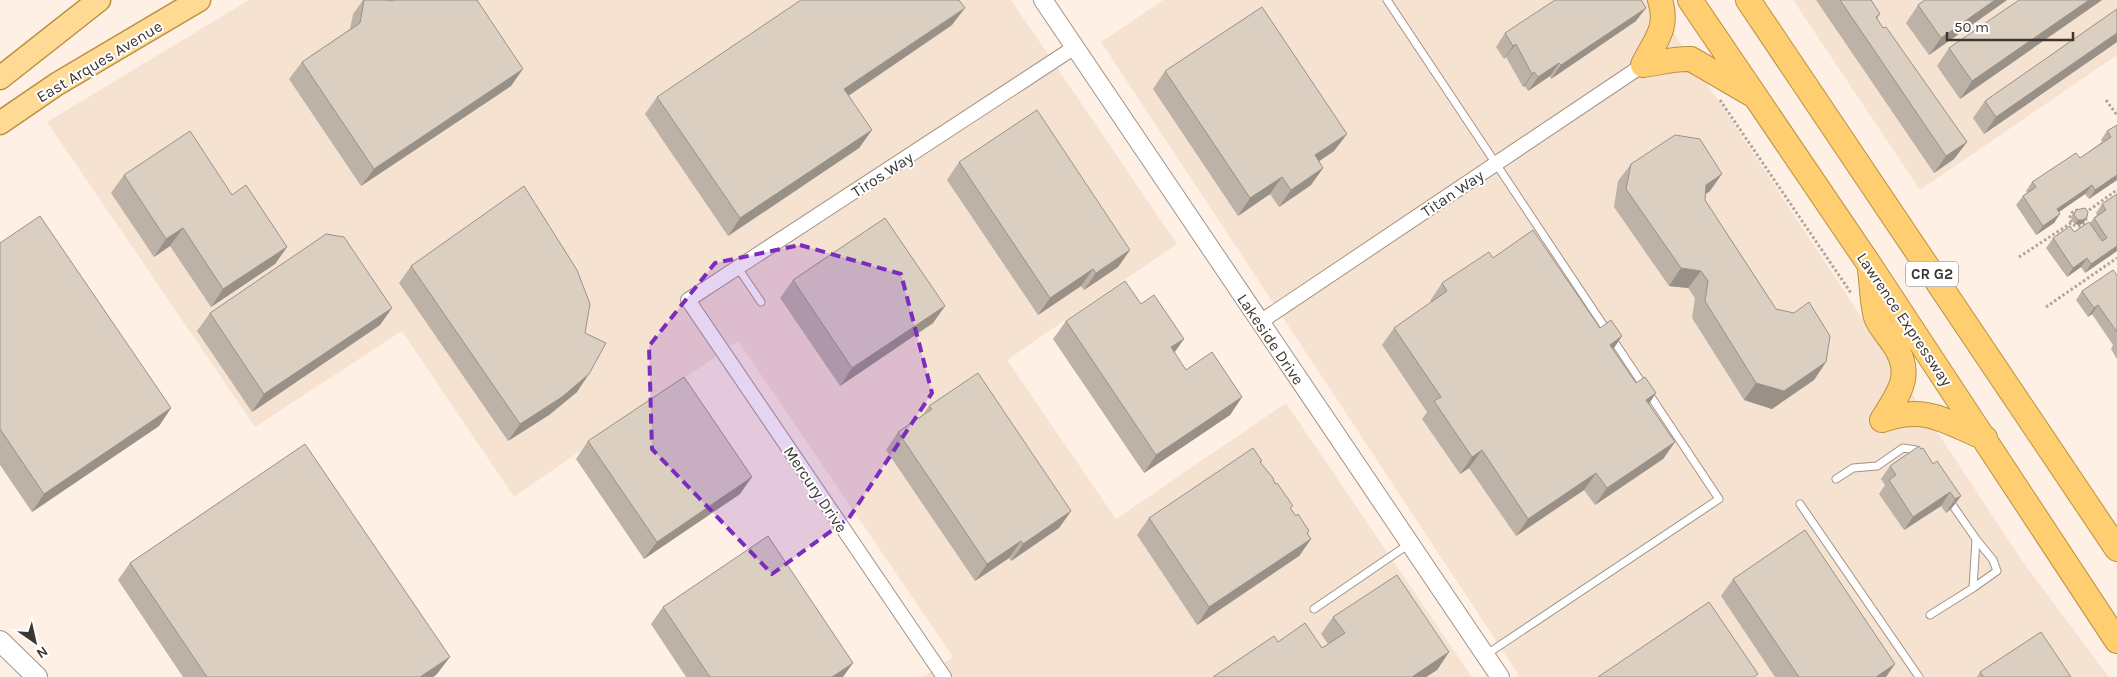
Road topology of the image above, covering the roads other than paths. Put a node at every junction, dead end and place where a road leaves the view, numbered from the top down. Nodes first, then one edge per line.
1 (99, 0) edge
2 (199, 0) edge
3 (1043, 0) edge
4 (1387, 0) edge
5 (1660, 0) edge
6 (1690, 0) edge
7 (1748, 0) edge
8 (1075, 47) junction
9 (1643, 64) junction
10 (0, 78) edge
11 (1754, 95) junction
12 (0, 123) edge
13 (1495, 164) junction
14 (1869, 264) junction
15 (738, 268) junction
16 (688, 300) joint
17 (760, 302) dead end
18 (1260, 322) junction
19 (1985, 438) junction
20 (1925, 463) edge
21 (1836, 479) dead end
22 (1944, 492) edge
23 (1800, 504) dead end
24 (1976, 540) junction
25 (1410, 544) junction
26 (2117, 549) edge
27 (1973, 588) junction
28 (1314, 609) dead end
29 (1930, 615) dead end
30 (0, 641) edge
31 (2117, 641) edge
32 (1485, 656) junction
33 (36, 677) edge
34 (944, 677) edge
35 (1500, 677) edge
36 (1919, 677) edge

1 - 10 main road
2 - 12 main road, East Arques Avenue
3 - 8 street, Lakeside Drive
4 - 13 lane
5 - 9 highway
6 - 11 highway, Lawrence Expressway / CR G2
7 - 26 highway, CR G2
8 - 15 street, Tiros Way
8 - 18 street, Lakeside Drive
9 - 11 highway
9 - 13 street, Titan Way
11 - 14 highway, Lawrence Expressway / CR G2
13 - 18 street, Titan Way
13 - 32 lane
14 - 19 highway, Lawrence Expressway / CR G2
14 - 19 highway
15 - 16 street, Tiros Way
15 - 17 lane
16 - 34 street, Mercury Drive
18 - 25 street, Lakeside Drive
19 - 31 highway, Lawrence Expressway / CR G2
20 - 21 lane
22 - 24 lane
23 - 36 lane
24 - 27 lane
24 - 27 lane
25 - 28 lane
25 - 32 street, Lakeside Drive
27 - 29 lane
30 - 33 main road
32 - 35 street, Lakeside Drive

